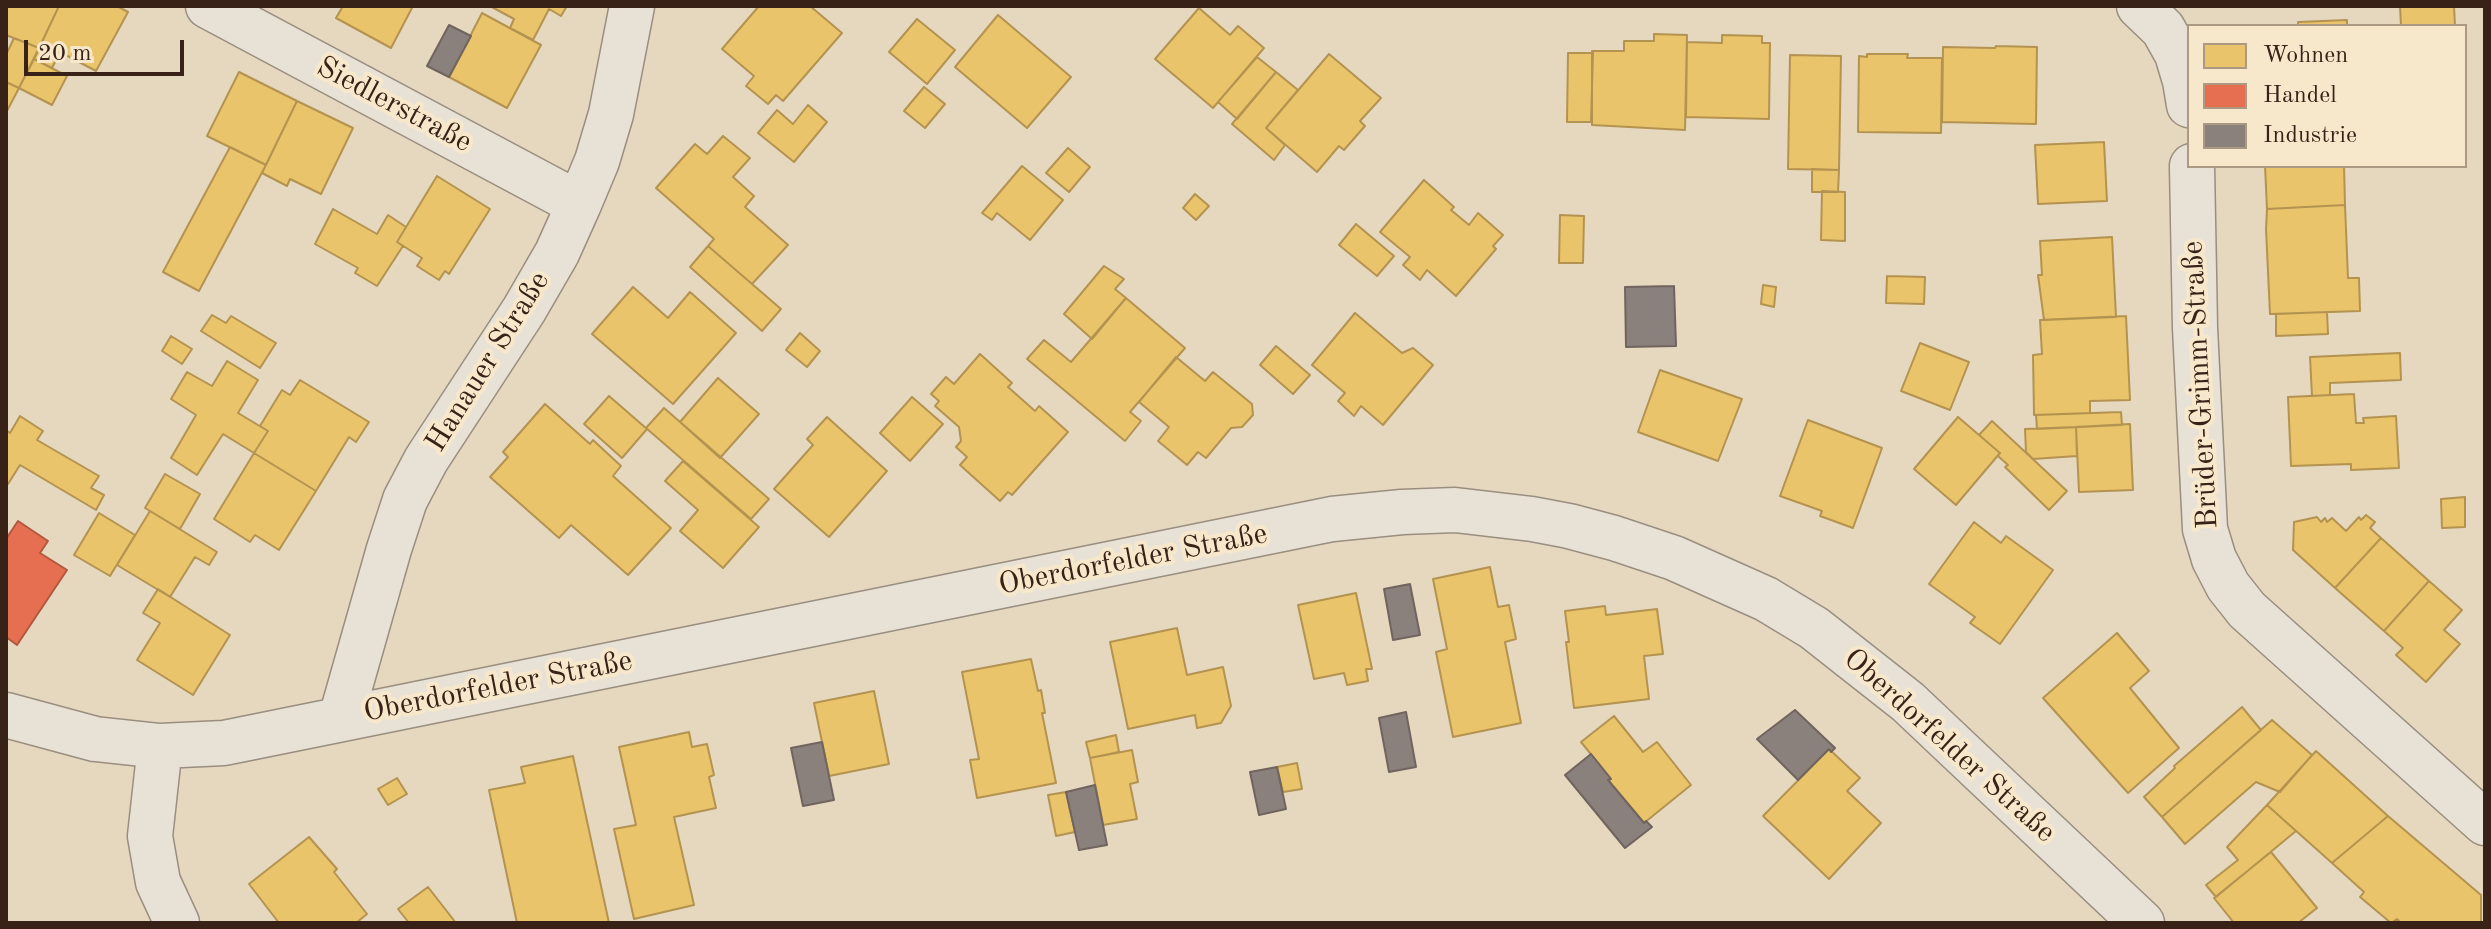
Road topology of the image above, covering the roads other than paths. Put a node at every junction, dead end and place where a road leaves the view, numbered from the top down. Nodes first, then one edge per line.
1 (208, 6) edge
2 (632, 6) edge
3 (2139, 6) edge
4 (2187, 96) edge
5 (2192, 168) edge
6 (579, 204) junction
7 (6, 715) edge
8 (341, 718) junction
9 (160, 746) junction
10 (2485, 823) edge
11 (177, 923) edge
12 (2142, 923) edge

1 - 6 street, Siedlerstraße
2 - 6 street, Hanauer Straße
3 - 4 street
5 - 10 street, Brüder-Grimm-Straße
6 - 8 street, Hanauer Straße
7 - 9 street, Oberdorfelder Straße
8 - 9 street, Oberdorfelder Straße
8 - 12 street, Oberdorfelder Straße
9 - 11 street

